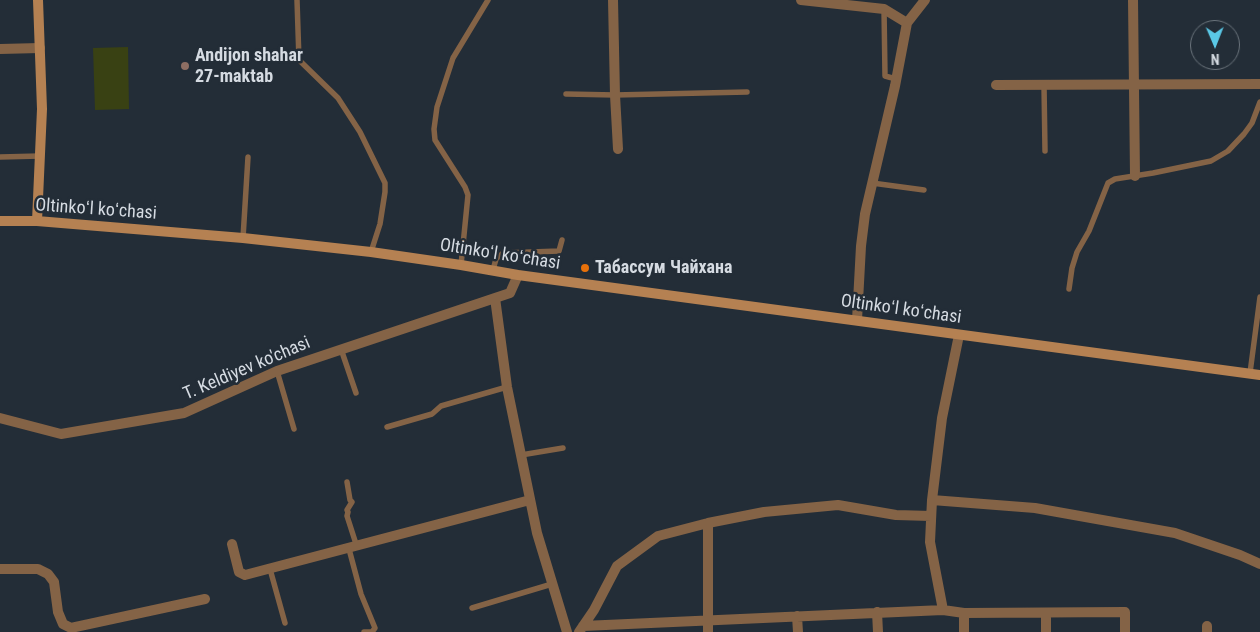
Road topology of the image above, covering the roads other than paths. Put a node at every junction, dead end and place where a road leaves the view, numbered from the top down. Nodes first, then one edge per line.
1 (38, 0) edge
2 (296, 0) edge
3 (488, 0) edge
4 (613, 0) edge
5 (801, 0) edge
6 (925, 0) edge
7 (1133, 0) edge
8 (884, 9) junction
9 (907, 23) junction
10 (0, 48) edge
11 (40, 48) junction
12 (896, 78) junction
13 (1260, 84) edge
14 (1044, 85) junction
15 (1134, 85) junction
16 (996, 86) dead end
17 (746, 92) dead end
18 (566, 94) dead end
19 (615, 95) junction
20 (1260, 102) edge
21 (618, 149) dead end
22 (1045, 151) dead end
23 (0, 156) edge
24 (40, 156) junction
25 (248, 157) dead end
26 (1135, 176) junction
27 (872, 183) junction
28 (924, 190) dead end
29 (0, 221) edge
30 (37, 221) junction
31 (243, 238) junction
32 (562, 240) dead end
33 (371, 252) junction
34 (462, 264) junction
35 (493, 270) junction
36 (518, 275) junction
37 (1069, 289) dead end
38 (1260, 297) edge
39 (495, 298) junction
40 (857, 320) junction
41 (959, 335) junction
42 (341, 349) junction
43 (277, 371) junction
44 (1255, 374) edge
45 (507, 387) junction
46 (356, 393) dead end
47 (0, 418) edge
48 (387, 427) dead end
49 (294, 429) dead end
50 (563, 448) dead end
51 (521, 456) junction
52 (347, 482) dead end
53 (530, 500) junction
54 (932, 500) junction
55 (931, 516) junction
56 (708, 523) junction
57 (232, 544) dead end
58 (353, 548) junction
59 (1260, 564) edge
60 (0, 569) edge
61 (270, 569) junction
62 (552, 584) junction
63 (205, 599) dead end
64 (472, 608) dead end
65 (943, 610) junction
66 (877, 612) junction
67 (964, 613) junction
68 (1046, 613) junction
69 (797, 616) junction
70 (708, 621) junction
71 (285, 623) dead end
72 (581, 629) edge
73 (628, 629) edge
74 (364, 632) edge
75 (567, 632) edge
76 (708, 632) edge
77 (798, 632) edge
78 (878, 632) edge
79 (964, 632) edge
80 (1046, 632) edge
81 (1125, 632) edge

1 - 11 main road
2 - 33 lane
3 - 34 lane
4 - 19 street
5 - 8 street
6 - 9 street
7 - 15 street
8 - 9 street
8 - 12 lane
9 - 12 street
10 - 11 street
11 - 24 main road
12 - 27 street
13 - 15 street
14 - 15 street
14 - 16 street
14 - 22 lane
15 - 26 street
17 - 19 lane
18 - 19 lane
19 - 21 street
20 - 26 lane
23 - 24 lane
24 - 30 main road
25 - 31 lane
26 - 37 lane
27 - 28 lane
27 - 40 street
29 - 30 main road, Oltinkoʻl koʻchasi
30 - 31 main road, Oltinkoʻl koʻchasi
31 - 33 main road, Oltinkoʻl koʻchasi
32 - 35 lane
33 - 34 main road, Oltinkoʻl koʻchasi
34 - 35 main road, Oltinkoʻl koʻchasi
35 - 36 main road, Oltinkoʻl koʻchasi
36 - 39 street, T. Keldiyev ko'chasi
36 - 40 main road, Oltinkoʻl koʻchasi
38 - 44 lane
39 - 42 street, T. Keldiyev ko'chasi
39 - 45 street
40 - 41 main road, Oltinkoʻl koʻchasi
41 - 44 main road, Oltinkoʻl koʻchasi
41 - 54 street
42 - 43 street, T. Keldiyev ko'chasi
42 - 46 lane
43 - 47 street, T. Keldiyev ko'chasi
43 - 49 lane
45 - 48 lane
45 - 51 street
50 - 51 lane
51 - 53 street
52 - 58 lane
53 - 58 street
53 - 62 street
54 - 55 street
54 - 59 street
55 - 56 street
55 - 65 street
56 - 70 street
56 - 72 street
57 - 61 street
58 - 61 street
58 - 74 lane
60 - 63 street
61 - 71 lane
62 - 64 lane
62 - 75 street
65 - 66 street
65 - 67 street
66 - 69 street
66 - 78 street
67 - 68 street
67 - 79 street
68 - 80 street
68 - 81 street
69 - 70 street
69 - 77 street
70 - 73 street
70 - 76 street
72 - 73 street

